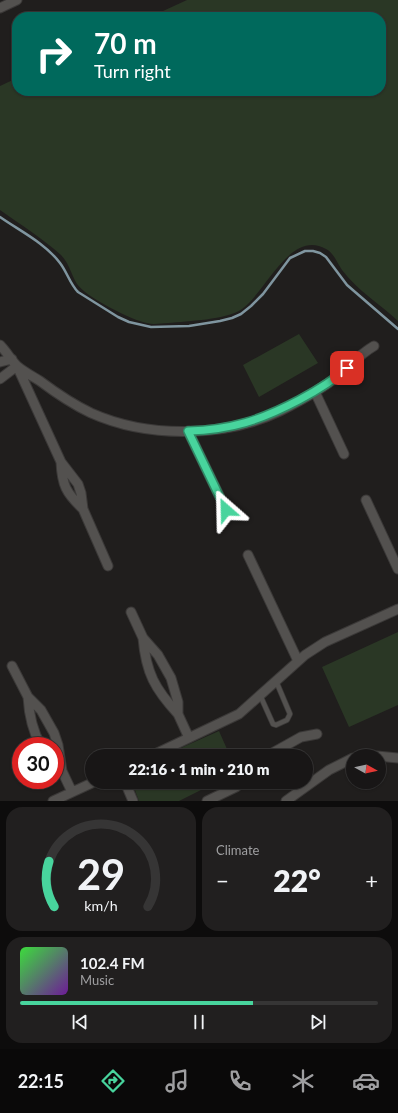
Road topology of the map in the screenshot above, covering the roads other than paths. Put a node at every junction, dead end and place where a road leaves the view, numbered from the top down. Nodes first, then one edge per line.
1 (17, 0) edge
2 (0, 8) edge
3 (0, 345) edge
4 (374, 346) dead end
5 (0, 362) edge
6 (14, 362) junction
7 (0, 379) edge
8 (315, 392) junction
9 (188, 431) junction
10 (344, 454) dead end
11 (61, 462) junction
12 (366, 500) dead end
13 (83, 509) junction
14 (226, 510) dead end
15 (248, 554) dead end
16 (108, 566) dead end
17 (398, 569) edge
18 (398, 609) edge
19 (131, 612) dead end
20 (143, 638) junction
21 (298, 661) junction
22 (12, 666) dead end
23 (276, 681) junction
24 (260, 695) junction
25 (28, 698) junction
26 (178, 714) junction
27 (317, 734) dead end
28 (36, 737) edge
29 (56, 737) edge
30 (189, 738) junction
31 (166, 749) edge
32 (280, 749) edge
33 (386, 757) edge
34 (398, 758) edge
35 (346, 762) edge
36 (64, 775) edge
37 (85, 786) edge
38 (128, 789) edge
39 (230, 789) edge
40 (72, 792) junction
41 (53, 801) edge
42 (133, 801) edge
43 (207, 801) edge
44 (286, 801) edge

1 - 2 street
3 - 6 street
4 - 8 street
5 - 6 street
6 - 7 street
6 - 9 street
6 - 11 street
8 - 9 street
8 - 10 street
9 - 14 street
11 - 13 street
11 - 13 street
12 - 17 street
13 - 16 street
15 - 21 street
18 - 21 street
19 - 20 street
20 - 26 street
20 - 26 street
21 - 23 street
22 - 25 street
23 - 24 street
23 - 24 lane
24 - 30 street
25 - 28 street
25 - 29 street
26 - 30 street
27 - 32 street
30 - 31 street
33 - 34 street
35 - 44 street
36 - 40 street
37 - 40 street
38 - 42 street
39 - 43 street
40 - 41 street

